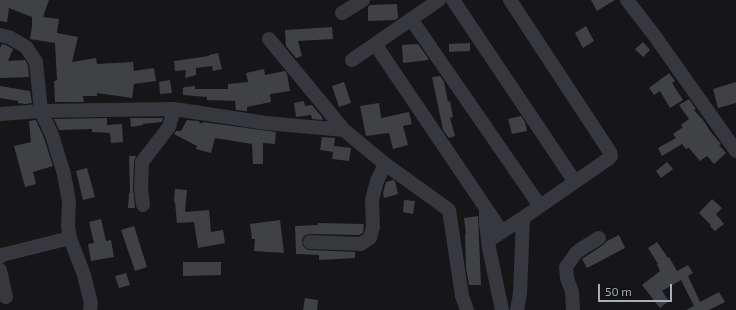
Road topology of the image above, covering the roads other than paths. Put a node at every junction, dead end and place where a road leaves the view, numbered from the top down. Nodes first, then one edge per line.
1 (363, 0) edge
2 (439, 0) edge
3 (452, 0) edge
4 (510, 0) edge
5 (627, 0) edge
6 (342, 13) dead end
7 (411, 19) junction
8 (0, 35) edge
9 (269, 39) dead end
10 (375, 44) junction
11 (352, 60) dead end
12 (174, 109) junction
13 (41, 112) junction
14 (0, 114) edge
15 (344, 130) junction
16 (736, 151) edge
17 (385, 164) junction
18 (576, 182) junction
19 (143, 206) dead end
20 (540, 206) junction
21 (486, 208) junction
22 (523, 218) junction
23 (502, 232) junction
24 (70, 238) junction
25 (599, 238) dead end
26 (489, 240) junction
27 (310, 242) dead end
28 (0, 257) edge
29 (0, 270) edge
30 (6, 297) dead end
31 (90, 310) edge
32 (466, 310) edge
33 (502, 310) edge
34 (516, 310) edge
35 (573, 310) edge

1 - 6 street
2 - 7 street
3 - 18 street
4 - 18 street
5 - 16 street
7 - 10 street
7 - 20 street
8 - 13 street
9 - 15 street
10 - 11 street
10 - 21 street
12 - 13 street
12 - 15 street
12 - 19 street
13 - 14 street
13 - 24 street
15 - 17 street
17 - 27 street
17 - 32 street
18 - 20 street
20 - 22 street
21 - 23 street
21 - 26 street
22 - 23 street
22 - 34 street
23 - 26 street
24 - 28 street
24 - 31 street
25 - 35 street
26 - 33 street
29 - 30 street

